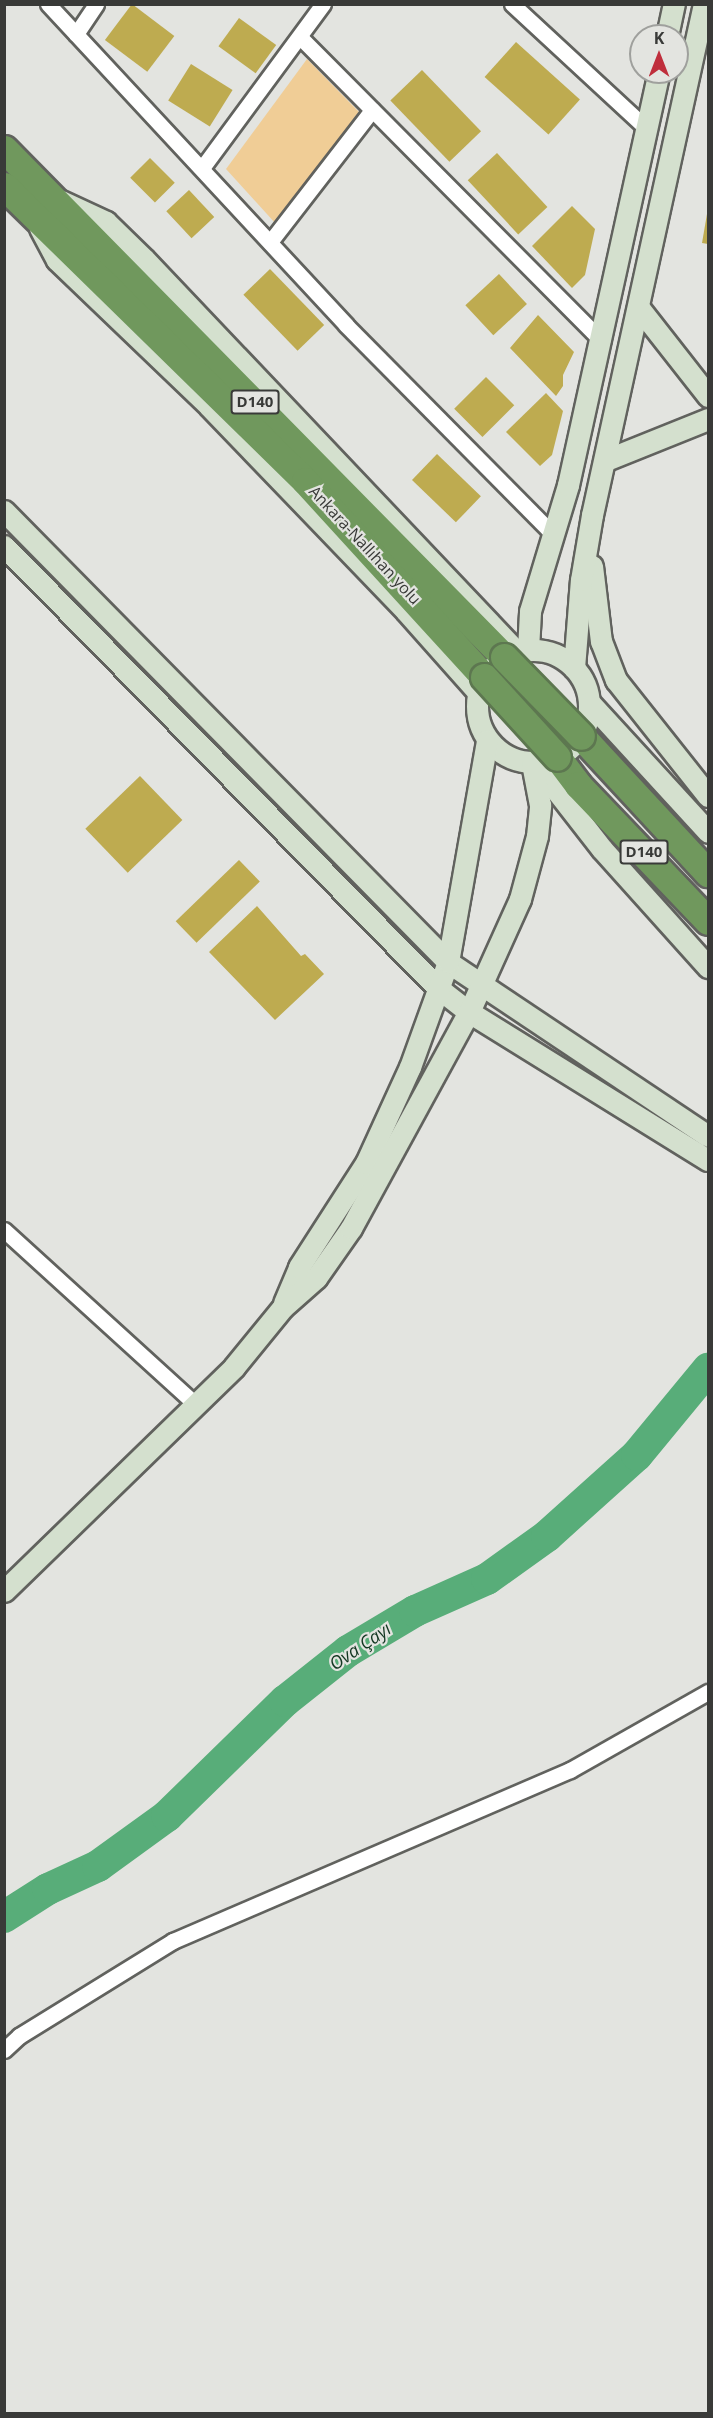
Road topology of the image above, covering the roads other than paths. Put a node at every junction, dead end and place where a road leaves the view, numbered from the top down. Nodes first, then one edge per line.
1 (48, 4) edge
2 (96, 4) edge
3 (323, 4) edge
4 (674, 4) edge
5 (704, 4) edge
6 (518, 6) edge
7 (670, 24) edge
8 (76, 34) junction
9 (300, 37) junction
10 (656, 84) edge
11 (372, 110) junction
12 (646, 128) junction
13 (4, 149) edge
14 (202, 168) junction
15 (4, 186) edge
16 (41, 205) junction
17 (270, 242) junction
18 (639, 309) junction
19 (602, 341) junction
20 (708, 396) edge
21 (708, 419) edge
22 (606, 460) junction
23 (4, 511) edge
24 (589, 529) junction
25 (555, 536) junction
26 (4, 546) edge
27 (517, 653) junction
28 (574, 668) junction
29 (481, 684) junction
30 (589, 702) junction
31 (487, 740) junction
32 (606, 760) junction
33 (541, 761) junction
34 (578, 785) junction
35 (708, 796) edge
36 (708, 832) edge
37 (708, 873) edge
38 (708, 921) edge
39 (448, 962) junction
40 (708, 967) edge
41 (482, 984) junction
42 (438, 988) junction
43 (469, 1012) junction
44 (708, 1136) edge
45 (708, 1160) edge
46 (4, 1230) edge
47 (283, 1306) junction
48 (196, 1405) junction
49 (4, 1591) edge
50 (708, 1692) edge
51 (4, 2050) edge

1 - 8 street
2 - 8 street
3 - 9 street
4 - 7 main road
5 - 18 main road
6 - 12 street
8 - 14 street
9 - 11 street
9 - 14 street
10 - 12 main road
11 - 17 street
11 - 19 street
12 - 19 main road
13 - 16 highway, Ankara-Nallıhan yolu / D140
14 - 17 street
15 - 16 highway, Ankara-Nallıhan yolu / D140
16 - 27 highway, Ankara-Nallıhan yolu / D140
16 - 29 highway, Ankara-Nallıhan yolu / D140
17 - 25 street
18 - 20 main road
18 - 22 main road
19 - 25 main road
21 - 22 main road
22 - 24 main road
23 - 39 main road
24 - 28 main road
24 - 35 main road
25 - 27 main road
26 - 42 main road
27 - 28 main road
27 - 29 main road
27 - 32 highway, Ankara-Nallıhan yolu / D140, bridge
28 - 30 main road
29 - 31 main road
29 - 33 highway, Ankara-Nallıhan yolu / D140, bridge
30 - 33 main road
30 - 36 main road
31 - 33 main road
31 - 39 main road
32 - 34 highway
32 - 37 highway, Ankara-Nallıhan yolu / D140
33 - 34 highway, Ankara-Nallıhan yolu / D140
33 - 40 main road
33 - 41 main road
34 - 38 highway, Ankara-Nallıhan yolu / D140
39 - 41 main road
39 - 42 main road
41 - 43 main road
41 - 44 main road
42 - 43 main road
42 - 47 main road
43 - 45 main road
43 - 47 main road
46 - 48 street
47 - 48 main road
48 - 49 main road
50 - 51 street

